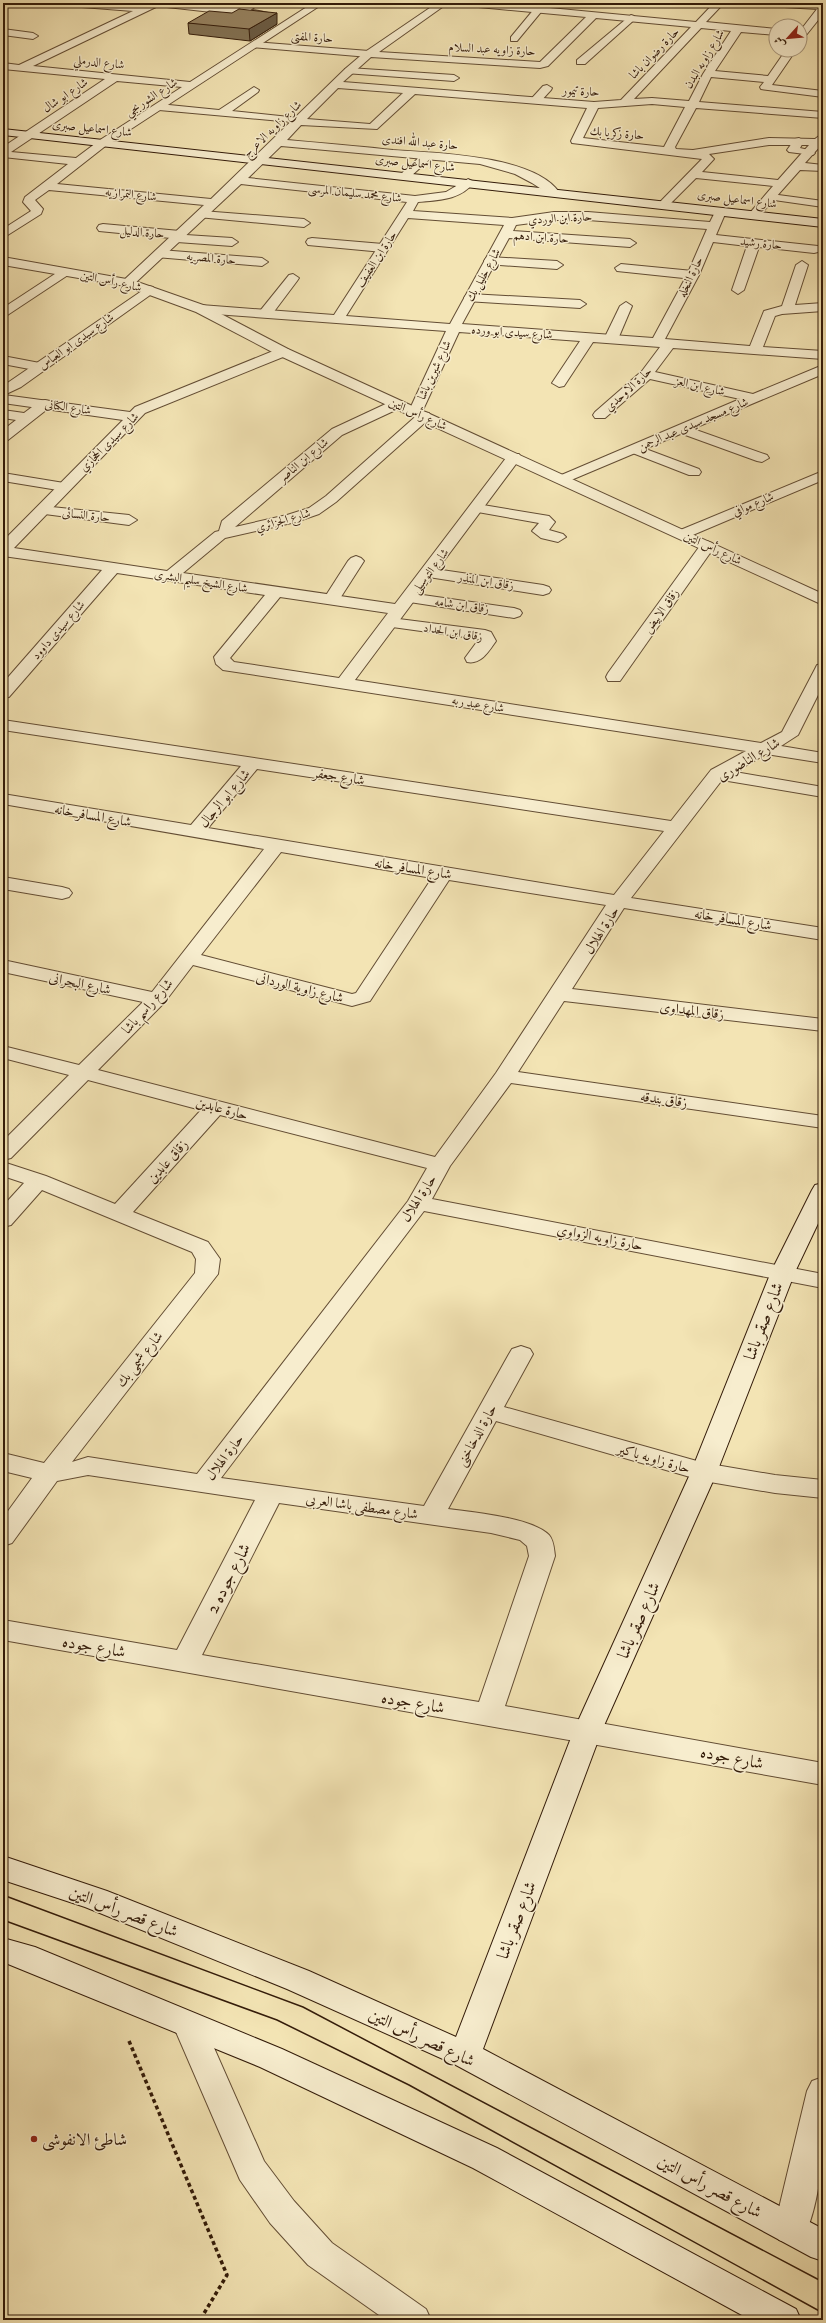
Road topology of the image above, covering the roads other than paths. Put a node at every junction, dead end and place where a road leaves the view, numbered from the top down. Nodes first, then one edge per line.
1 (69, 3) edge
2 (157, 3) edge
3 (256, 3) edge
4 (319, 3) edge
5 (439, 3) edge
6 (468, 3) edge
7 (719, 3) edge
8 (768, 3) edge
9 (823, 8) edge
10 (148, 9) junction
11 (538, 10) junction
12 (241, 12) junction
13 (594, 15) junction
14 (296, 18) junction
15 (631, 18) junction
16 (699, 25) junction
17 (808, 26) edge
18 (738, 28) junction
19 (768, 31) edge
20 (3, 32) edge
21 (808, 35) edge
22 (33, 36) dead end
23 (816, 36) dead end
24 (514, 39) dead end
25 (254, 45) junction
26 (369, 54) junction
27 (422, 58) junction
28 (785, 58) edge
29 (581, 62) dead end
30 (3, 66) edge
31 (21, 67) junction
32 (349, 71) junction
33 (406, 74) junction
34 (708, 74) junction
35 (416, 75) junction
36 (3, 76) edge
37 (115, 77) junction
38 (454, 78) dead end
39 (767, 82) junction
40 (192, 85) junction
41 (337, 85) junction
42 (547, 88) dead end
43 (254, 90) dead end
44 (407, 91) junction
45 (823, 94) edge
46 (536, 100) junction
47 (624, 103) junction
48 (692, 104) junction
49 (594, 105) junction
50 (159, 107) junction
51 (222, 113) junction
52 (823, 115) edge
53 (299, 122) junction
54 (3, 132) edge
55 (29, 135) junction
56 (820, 139) edge
57 (799, 141) junction
58 (104, 142) junction
59 (278, 142) junction
60 (672, 151) junction
61 (3, 153) edge
62 (808, 153) junction
63 (690, 154) junction
64 (427, 156) junction
65 (261, 159) junction
66 (79, 162) junction
67 (798, 166) junction
68 (823, 168) edge
69 (693, 174) junction
70 (406, 175) junction
71 (238, 180) junction
72 (468, 182) junction
73 (781, 184) junction
74 (47, 186) junction
75 (553, 192) junction
76 (599, 197) junction
77 (771, 197) junction
78 (415, 198) junction
79 (215, 203) junction
80 (664, 204) junction
81 (823, 204) edge
82 (720, 210) junction
83 (406, 214) junction
84 (755, 214) junction
85 (202, 215) junction
86 (580, 215) junction
87 (512, 222) junction
88 (178, 223) dead end
89 (304, 223) dead end
90 (823, 223) edge
91 (192, 224) junction
92 (714, 226) junction
93 (103, 228) dead end
94 (3, 234) edge
95 (505, 234) junction
96 (179, 237) junction
97 (708, 238) junction
98 (577, 239) junction
99 (232, 242) dead end
100 (312, 242) dead end
101 (630, 243) dead end
102 (754, 243) junction
103 (383, 248) junction
104 (814, 249) dead end
105 (160, 254) junction
106 (490, 261) junction
107 (4, 262) edge
108 (262, 262) dead end
109 (557, 265) dead end
110 (802, 266) dead end
111 (620, 268) dead end
112 (64, 272) junction
113 (693, 275) junction
114 (293, 278) dead end
115 (128, 283) junction
116 (149, 290) junction
117 (738, 290) dead end
118 (470, 298) junction
119 (580, 304) dead end
120 (626, 306) dead end
121 (823, 306) edge
122 (201, 309) junction
123 (787, 309) junction
124 (3, 314) edge
125 (265, 314) junction
126 (337, 320) junction
127 (454, 328) junction
128 (590, 338) junction
129 (611, 339) junction
130 (663, 343) junction
131 (755, 350) junction
132 (283, 352) junction
133 (823, 355) edge
134 (3, 360) edge
135 (40, 367) junction
136 (823, 369) edge
137 (647, 374) junction
138 (559, 383) dead end
139 (3, 391) edge
140 (754, 398) junction
141 (3, 399) edge
142 (45, 404) junction
143 (396, 404) junction
144 (3, 414) edge
145 (419, 414) junction
146 (600, 415) dead end
147 (134, 417) junction
148 (27, 418) junction
149 (682, 429) junction
150 (3, 437) edge
151 (635, 449) junction
152 (514, 457) junction
153 (762, 458) dead end
154 (694, 472) dead end
155 (823, 475) edge
156 (3, 477) edge
157 (564, 479) junction
158 (64, 487) junction
159 (477, 508) junction
160 (42, 510) junction
161 (129, 520) dead end
162 (3, 532) edge
163 (227, 533) junction
164 (19, 534) junction
165 (683, 534) junction
166 (558, 537) dead end
167 (707, 546) junction
168 (3, 551) edge
169 (356, 561) dead end
170 (114, 567) junction
171 (428, 573) junction
172 (170, 576) junction
173 (543, 590) dead end
174 (276, 592) junction
175 (331, 600) junction
176 (823, 600) edge
177 (400, 610) junction
178 (514, 613) dead end
179 (473, 658) dead end
180 (823, 669) edge
181 (614, 677) dead end
182 (344, 683) junction
183 (3, 693) edge
184 (3, 725) edge
185 (764, 749) junction
186 (823, 758) edge
187 (253, 763) junction
188 (717, 774) junction
189 (823, 792) edge
190 (3, 799) edge
191 (676, 827) junction
192 (195, 832) junction
193 (276, 846) junction
194 (444, 874) junction
195 (3, 883) edge
196 (62, 893) dead end
197 (619, 901) junction
198 (823, 934) edge
199 (188, 958) junction
200 (3, 966) edge
201 (560, 994) junction
202 (157, 999) junction
203 (823, 1025) edge
204 (3, 1052) edge
205 (85, 1073) junction
206 (505, 1076) junction
207 (215, 1107) junction
208 (823, 1122) edge
209 (3, 1153) edge
210 (440, 1165) junction
211 (3, 1169) edge
212 (38, 1181) junction
213 (823, 1190) edge
214 (418, 1202) junction
215 (119, 1214) junction
216 (3, 1220) edge
217 (783, 1272) junction
218 (823, 1281) edge
219 (521, 1354) dead end
220 (489, 1411) junction
221 (3, 1462) edge
222 (704, 1472) junction
223 (49, 1474) junction
224 (203, 1484) junction
225 (823, 1489) edge
226 (272, 1494) junction
227 (431, 1516) junction
228 (3, 1537) edge
229 (3, 1630) edge
230 (185, 1662) junction
231 (488, 1715) junction
232 (588, 1730) junction
233 (823, 1774) edge
234 (3, 1868) edge
235 (3, 1950) edge
236 (189, 2025) junction
237 (465, 2055) junction
238 (823, 2091) edge
239 (791, 2229) junction
240 (823, 2246) edge
241 (414, 2320) edge
242 (784, 2320) edge

1 - 10 street
2 - 10 street
2 - 12 street
3 - 12 street
4 - 14 street, شارع الشوربجي
5 - 26 street, شارع زاويه الاعرج
6 - 11 street
7 - 16 street, حارة رضوان باشا
8 - 9 street
9 - 17 street
10 - 31 street
11 - 13 street
11 - 24 street
12 - 14 street
13 - 15 street
13 - 27 street, حارة زاويه عبد السلام
14 - 25 street, شارع الشوربجي
15 - 16 street
15 - 29 street
16 - 18 street
16 - 47 street, حارة رضوان باشا
18 - 19 street
18 - 34 street, شارع زاويه البدن
20 - 22 street
21 - 23 street
25 - 26 street, حارة المفتى
25 - 40 street, شارع الشوربجي
26 - 27 street, حارة زاويه عبد السلام
26 - 32 street, شارع زاويه الاعرج
27 - 33 street
28 - 39 street
30 - 31 street, شارع الدرملي
31 - 36 street
31 - 37 street, شارع الدرملي
32 - 33 street
32 - 41 street, شارع زاويه الاعرج
33 - 35 street
34 - 39 street
34 - 48 street, شارع زاويه البدن
35 - 38 street
35 - 44 street
37 - 40 street, شارع الدرملي
37 - 55 street, شارع ابو شال
39 - 45 street
40 - 50 street, شارع الشوربجي
41 - 44 street, حارة تيمور
41 - 53 street, شارع زاويه الاعرج
42 - 46 street
43 - 51 street
44 - 46 street, حارة تيمور
44 - 53 street
46 - 49 street, حارة تيمور
47 - 48 street, حارة تيمور
47 - 49 street, حارة تيمور
48 - 52 street, حارة تيمور
48 - 60 street
49 - 60 street, حارة زكريا بك
50 - 51 street
50 - 58 street, شارع الشوربجي
51 - 53 street
53 - 59 street, شارع زاويه الاعرج
54 - 55 street, شارع اسماعيل صبرى
55 - 58 street, شارع اسماعيل صبرى
55 - 61 street, شارع ابو شال
56 - 57 street
56 - 62 street
57 - 62 street
57 - 63 street
58 - 65 street, شارع اسماعيل صبرى
58 - 66 street, شارع الشوربجي
59 - 64 street, حارة عبد الله افندى
59 - 65 street, شارع زاويه الاعرج
60 - 63 street
61 - 66 street
62 - 67 street
63 - 69 street
64 - 70 street
64 - 75 street, حارة عبد الله افندى
65 - 70 street, شارع اسماعيل صبرى
65 - 71 street, شارع زاويه الاعرج
66 - 74 street, شارع الشوربجي
67 - 68 street
67 - 73 street
69 - 73 street
69 - 80 street
70 - 72 street, شارع اسماعيل صبرى
71 - 78 street, شارع محمد سليمان المرسى
71 - 79 street, شارع زاويه الاعرج
72 - 75 street, شارع اسماعيل صبرى
72 - 78 street, شارع محمد سليمان المرسى
73 - 77 street
74 - 79 street, شارع التمرازيه
74 - 94 street, شارع الشوربجي
75 - 76 street, شارع اسماعيل صبرى
76 - 80 street, شارع اسماعيل صبرى
76 - 86 street, حارة ابن ادهم
77 - 81 street
77 - 84 street
78 - 83 street, حارة ابن العفيف
79 - 85 street, شارع زاويه الاعرج
80 - 82 street, شارع اسماعيل صبرى
82 - 84 street, شارع اسماعيل صبرى
82 - 92 street, حارة النخله
83 - 87 street, حارة ابن الوردي
83 - 103 street, حارة ابن العفيف
84 - 90 street, شارع اسماعيل صبرى
85 - 89 street
85 - 91 street, شارع زاويه الاعرج
86 - 87 street, حارة ابن الوردي
86 - 92 street, حارة ابن الوردي
86 - 98 street, حارة ابن ادهم
87 - 95 street, شارع خليل بك
88 - 91 street
91 - 96 street, شارع زاويه الاعرج
92 - 97 street, حارة النخله
93 - 96 street, حارة الدليل
95 - 98 street, حارة ابن ادهم
95 - 106 street, شارع خليل بك
96 - 99 street, حارة الدليل
96 - 105 street, شارع زاويه الاعرج
97 - 102 street, حارة رشيد
97 - 113 street, حارة النخله
98 - 101 street, حارة ابن ادهم
100 - 103 street
102 - 104 street, حارة رشيد
102 - 117 street
103 - 126 street, حارة ابن العفيف
105 - 108 street, حارة المصريه
105 - 115 street, شارع زاويه الاعرج
106 - 109 street
106 - 118 street, شارع خليل بك
107 - 112 street, شارع رأس التين
110 - 123 street
111 - 113 street
112 - 115 street, شارع رأس التين
112 - 124 street
113 - 130 street, حارة النخله
114 - 125 street
115 - 116 street, شارع رأس التين
116 - 122 street, شارع رأس التين
116 - 135 street, شارع سيدى ابو العباس
118 - 119 street
118 - 127 street, شارع خليل بك
120 - 129 street
121 - 123 street
122 - 125 street, شارع سيدى ابو ورده
122 - 132 street, شارع رأس التين
123 - 131 street
125 - 126 street, شارع سيدى ابو ورده
126 - 127 street, شارع سيدى ابو ورده
127 - 128 street, شارع سيدى ابو ورده
127 - 145 street, شارع شيرين باشا
128 - 129 street, شارع سيدى ابو ورده
128 - 138 street
129 - 130 street, شارع سيدى ابو ورده
130 - 131 street, شارع سيدى ابو ورده
130 - 137 street, حارة الاوحدي
131 - 133 street, شارع سيدى ابو ورده
132 - 143 street, شارع رأس التين
132 - 147 street, شارع سيدى الحجازي
134 - 135 street
135 - 139 street, شارع سيدى ابو العباس
136 - 140 street, شارع مسجد سيدى عبد الرحمن
137 - 140 street, شارع ابن العز
137 - 146 street, حارة الاوحدي
140 - 149 street, شارع مسجد سيدى عبد الرحمن
141 - 142 street, شارع الكنانى
142 - 147 street, شارع الكنانى
142 - 148 street
143 - 145 street, شارع رأس التين
143 - 163 street, شارع ابن الناصر
144 - 148 street
145 - 152 street, شارع رأس التين
145 - 163 street, شارع الجزائري
147 - 158 street, شارع سيدى الحجازي
148 - 150 street
149 - 151 street, شارع مسجد سيدى عبد الرحمن
149 - 153 street
151 - 154 street
151 - 157 street, شارع مسجد سيدى عبد الرحمن
152 - 157 street, شارع رأس التين
152 - 159 street, شارع التوسيلى
155 - 165 street, شارع موافي
156 - 158 street
157 - 165 street, شارع رأس التين
158 - 160 street, شارع سيدى الحجازي
159 - 166 street
159 - 171 street, شارع التوسيلى
160 - 161 street, حارة النسائى
160 - 164 street, شارع سيدى الحجازي
162 - 164 street
163 - 172 street, شارع الجزائري
164 - 168 street, شارع سيدى الحجازي
165 - 167 street, شارع رأس التين
167 - 176 street, شارع رأس التين
167 - 181 street, زقاق الابيض
168 - 170 street, شارع الشيخ سليم البشرى
169 - 175 street
170 - 172 street, شارع الشيخ سليم البشرى
170 - 183 street, شارع سيدى داوود
171 - 173 street, زقاق ابن المنذر
171 - 177 street, شارع التوسيلى
172 - 174 street, شارع الشيخ سليم البشرى
174 - 175 street, شارع الشيخ سليم البشرى
174 - 182 street, شارع عبد ربه
175 - 177 street, شارع الشيخ سليم البشرى
177 - 178 street, زقاق ابن شامه
177 - 179 street, زقاق ابن الحداد
177 - 182 street, شارع التوسيلى
180 - 185 street, شارع الناضورى
182 - 185 street, شارع عبد ربه
184 - 187 street, شارع جعفر
185 - 186 street, شارع عبد ربه
185 - 188 street, شارع الناضورى
187 - 191 street, شارع جعفر
187 - 192 street, شارع ابو الرجال
188 - 189 street
188 - 191 street, شارع الناضورى
190 - 192 street, شارع المسافر خانه
191 - 197 street, شارع الناضورى
192 - 193 street, شارع المسافر خانه
193 - 194 street, شارع المسافر خانه
193 - 199 street, شارع راسم باشا
194 - 197 street, شارع المسافر خانه
194 - 199 street, شارع زاوية الوردانى
195 - 196 street
197 - 198 street, شارع المسافر خانه
197 - 201 street, حارة الهلال
199 - 202 street, شارع راسم باشا
200 - 202 street, شارع البحرانى
201 - 203 street, زقاق المهداوى
201 - 206 street, حارة الهلال
202 - 205 street, شارع راسم باشا
204 - 205 street, حارة عابدين
205 - 207 street, حارة عابدين
205 - 209 street, شارع راسم باشا
206 - 208 street, زقاق بندقه
206 - 210 street, حارة الهلال
207 - 210 street, حارة عابدين
207 - 215 street, زقاق عابدين
210 - 214 street, حارة الهلال
211 - 212 street
212 - 215 street
212 - 216 street
213 - 217 street, شارع صقر باشا
214 - 217 street, حارة زاويه الزواوي
214 - 224 street, حارة الهلال
215 - 223 street, شارع شيمى بك
217 - 218 street, حارة زاويه الزواوي
217 - 222 street, شارع صقر باشا
219 - 220 street, حارة الدخاخنى
220 - 222 street, حارة زاويه باكير
220 - 227 street, حارة الدخاخنى
221 - 223 street, شارع مصطفى باشا العربى
222 - 225 street, حارة زاويه باكير
222 - 232 street, شارع صقر باشا
223 - 224 street, شارع مصطفى باشا العربى
223 - 228 street, شارع شيمى بك
224 - 226 street, شارع مصطفى باشا العربى
226 - 227 street, شارع مصطفى باشا العربى
226 - 230 street, شارع جوده 2
227 - 231 street, شارع مصطفى باشا العربى
229 - 230 street, شارع جوده
230 - 231 street, شارع جوده
231 - 232 street, شارع جوده
232 - 233 street, شارع جوده
232 - 237 street, شارع صقر باشا
234 - 237 street, شارع قصر رأس التين
235 - 236 street
236 - 241 street
236 - 242 street
237 - 239 street, شارع قصر رأس التين
238 - 239 street
239 - 240 street, شارع قصر رأس التين

